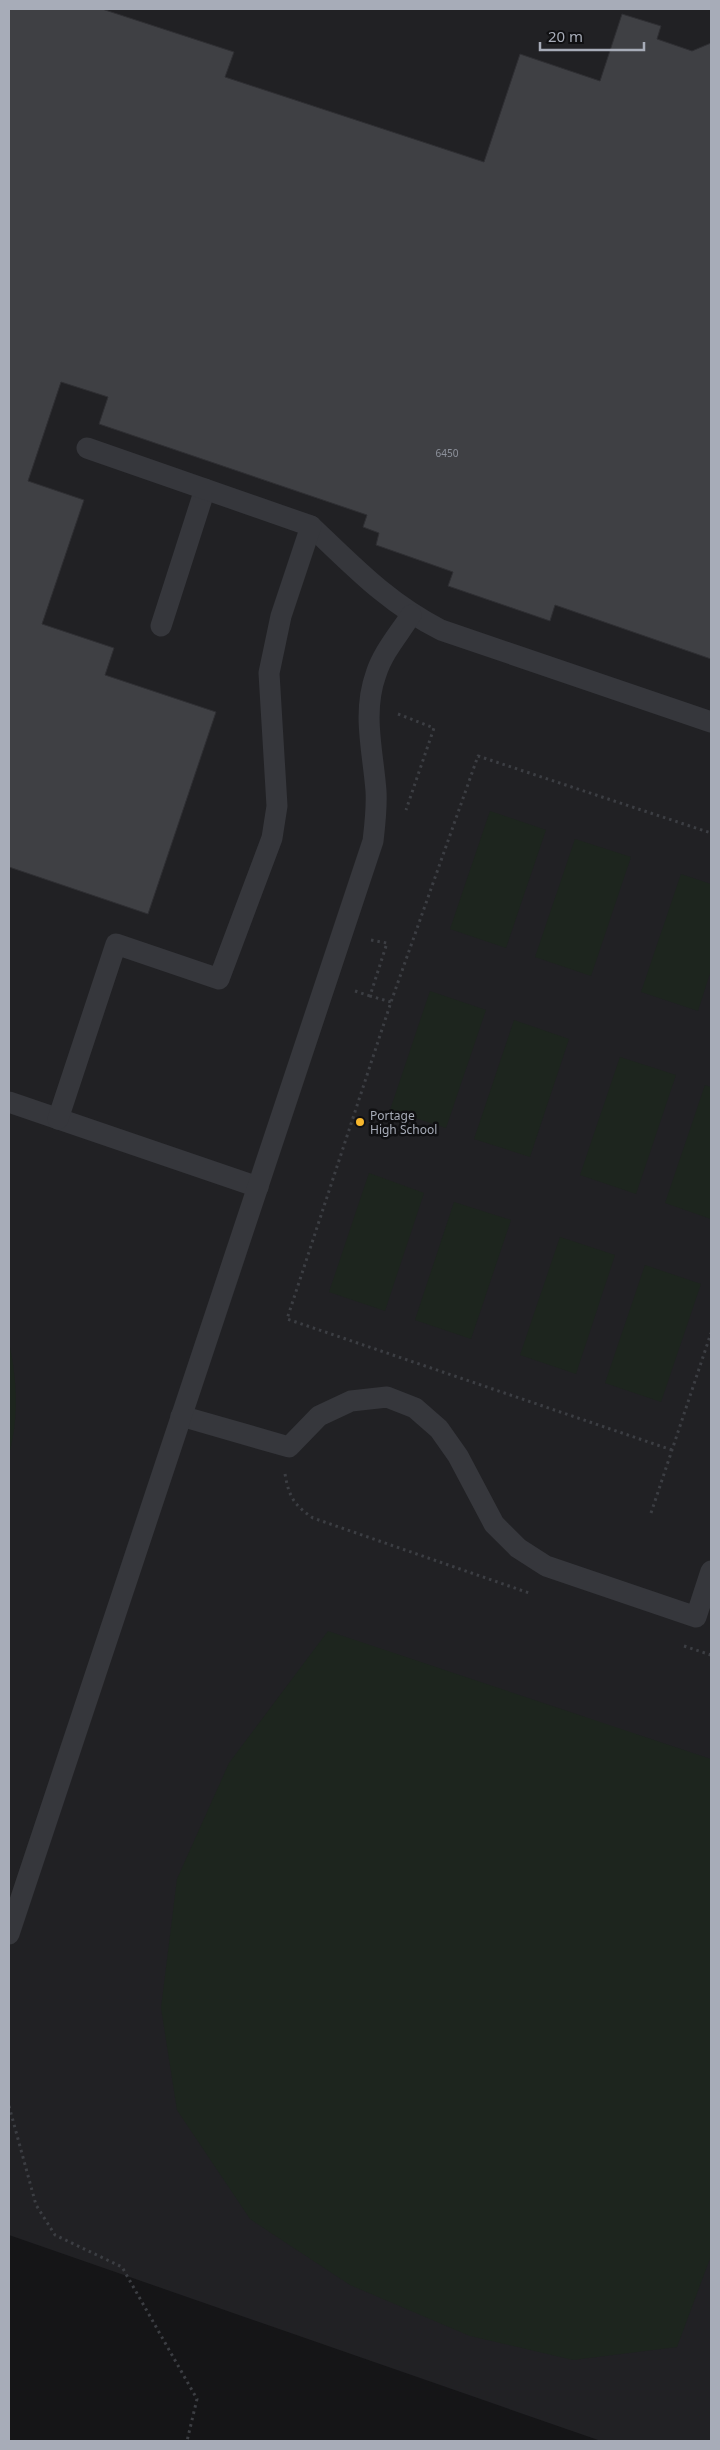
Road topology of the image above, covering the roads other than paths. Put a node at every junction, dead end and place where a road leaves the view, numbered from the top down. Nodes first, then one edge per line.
1 (87, 448) dead end
2 (205, 489) junction
3 (311, 526) junction
4 (411, 615) junction
5 (161, 626) dead end
6 (711, 722) edge
7 (9, 1102) edge
8 (58, 1119) junction
9 (258, 1187) junction
10 (182, 1416) junction
11 (711, 1571) edge
12 (704, 1619) edge
13 (9, 1934) edge

1 - 2 lane
2 - 3 lane
2 - 5 lane
3 - 4 lane
3 - 8 lane
4 - 6 lane
4 - 9 lane
7 - 8 lane
8 - 9 lane
9 - 10 lane
10 - 12 lane
10 - 13 lane
11 - 12 lane

